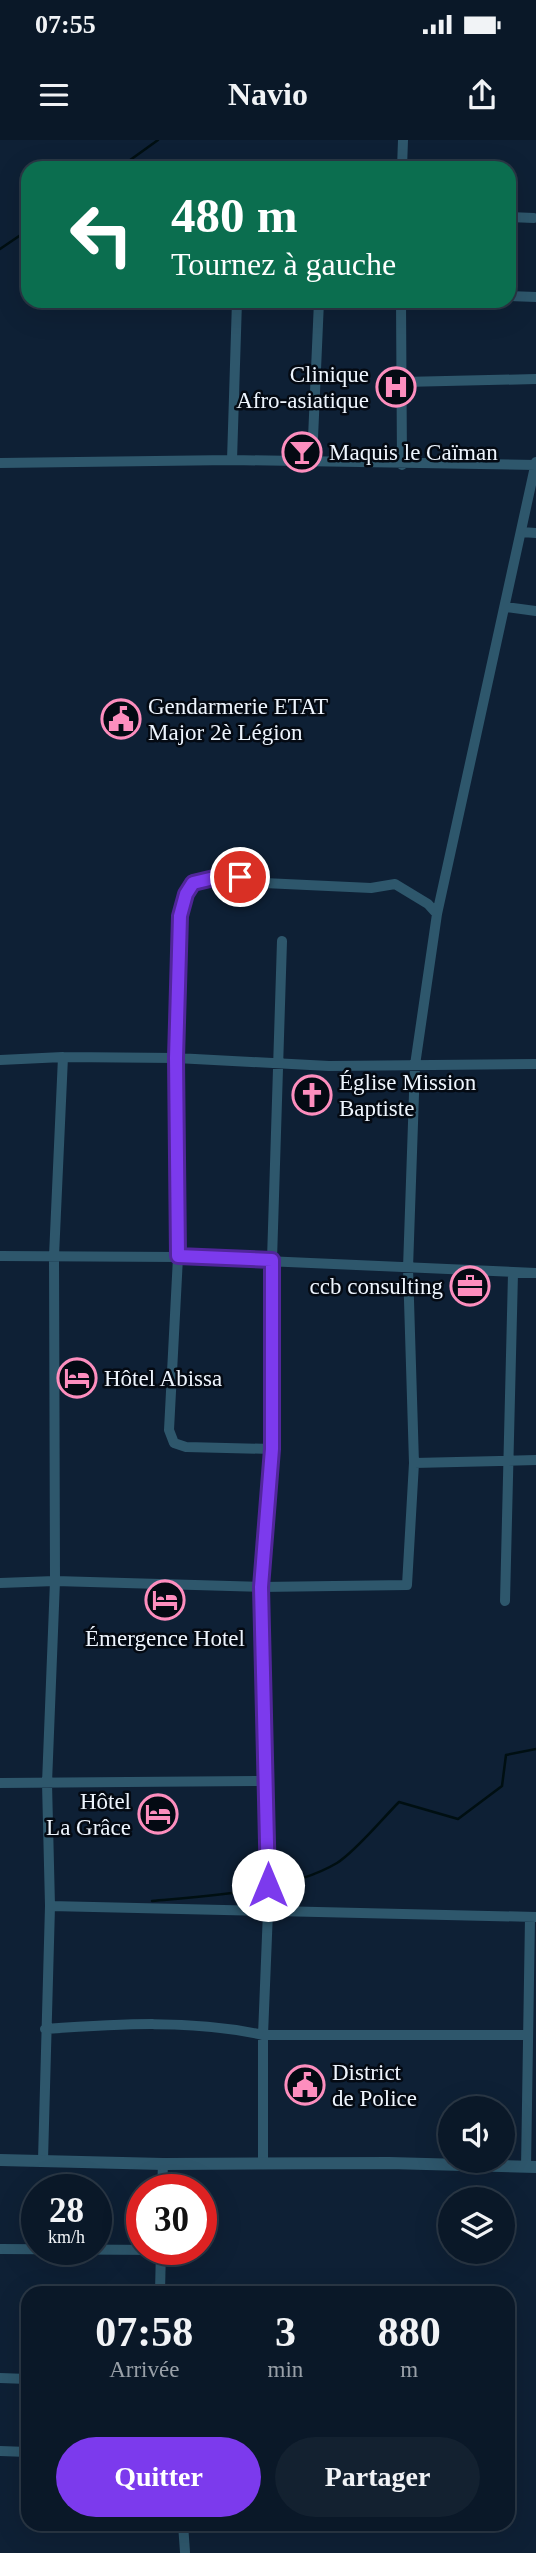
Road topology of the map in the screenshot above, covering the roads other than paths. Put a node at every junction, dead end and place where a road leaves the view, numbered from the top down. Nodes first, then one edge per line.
1 (403, 140) edge
2 (402, 161) edge
3 (516, 217) edge
4 (534, 218) edge
5 (516, 296) edge
6 (536, 297) edge
7 (237, 308) edge
8 (319, 308) edge
9 (401, 308) edge
10 (536, 379) edge
11 (403, 382) junction
12 (232, 460) junction
13 (312, 461) junction
14 (0, 463) edge
15 (402, 464) junction
16 (536, 464) edge
17 (522, 532) junction
18 (536, 533) edge
19 (506, 607) junction
20 (536, 611) edge
21 (437, 914) junction
22 (282, 941) dead end
23 (63, 1057) junction
24 (176, 1058) junction
25 (0, 1060) edge
26 (536, 1064) edge
27 (280, 1065) junction
28 (415, 1065) junction
29 (0, 1256) edge
30 (54, 1256) junction
31 (178, 1256) junction
32 (272, 1260) junction
33 (408, 1268) junction
34 (513, 1273) junction
35 (536, 1273) edge
36 (272, 1449) junction
37 (510, 1460) junction
38 (536, 1460) edge
39 (414, 1463) junction
40 (55, 1581) junction
41 (0, 1583) edge
42 (261, 1587) junction
43 (505, 1601) dead end
44 (267, 1781) junction
45 (0, 1783) edge
46 (47, 1783) junction
47 (50, 1906) junction
48 (268, 1911) junction
49 (533, 1917) edge
50 (45, 2029) junction
51 (263, 2035) junction
52 (527, 2035) junction
53 (0, 2160) edge
54 (43, 2160) junction
55 (263, 2163) junction
56 (163, 2164) junction
57 (531, 2167) edge
58 (163, 2174) edge
59 (0, 2249) edge
60 (126, 2249) edge
61 (161, 2265) edge
62 (160, 2286) edge
63 (0, 2378) edge
64 (21, 2379) edge
65 (0, 2451) edge
66 (21, 2452) edge
67 (184, 2531) edge
68 (185, 2552) edge

1 - 2 street
3 - 4 street
5 - 6 street
7 - 12 street
8 - 13 street
9 - 11 street
10 - 11 street
11 - 15 street
12 - 13 street
12 - 14 street
13 - 15 street
15 - 16 street
16 - 17 street
17 - 18 street
17 - 19 street
19 - 20 street
19 - 21 street
21 - 24 street
21 - 28 street
22 - 27 street
23 - 24 street
23 - 25 street
23 - 30 street
24 - 27 street
24 - 31 street
26 - 28 street
27 - 28 street
27 - 32 street
28 - 33 street
29 - 30 street
30 - 31 street
30 - 40 street
31 - 32 street
31 - 36 street
32 - 33 street
32 - 36 street
33 - 34 street
33 - 39 street
34 - 35 street
34 - 37 street
36 - 42 street
37 - 38 street
37 - 39 street
37 - 43 street
39 - 42 street
40 - 41 street
40 - 42 street
40 - 46 street
42 - 44 street
44 - 46 street
44 - 48 street
45 - 46 street
46 - 47 street
47 - 48 street
47 - 50 street
48 - 49 street
48 - 51 street
49 - 52 street
50 - 51 street
50 - 54 street
51 - 52 street
51 - 55 street
52 - 57 street
53 - 54 street
54 - 56 street
55 - 56 street
55 - 57 street
56 - 58 street
59 - 60 street
61 - 62 street
63 - 64 street
65 - 66 street
67 - 68 street

